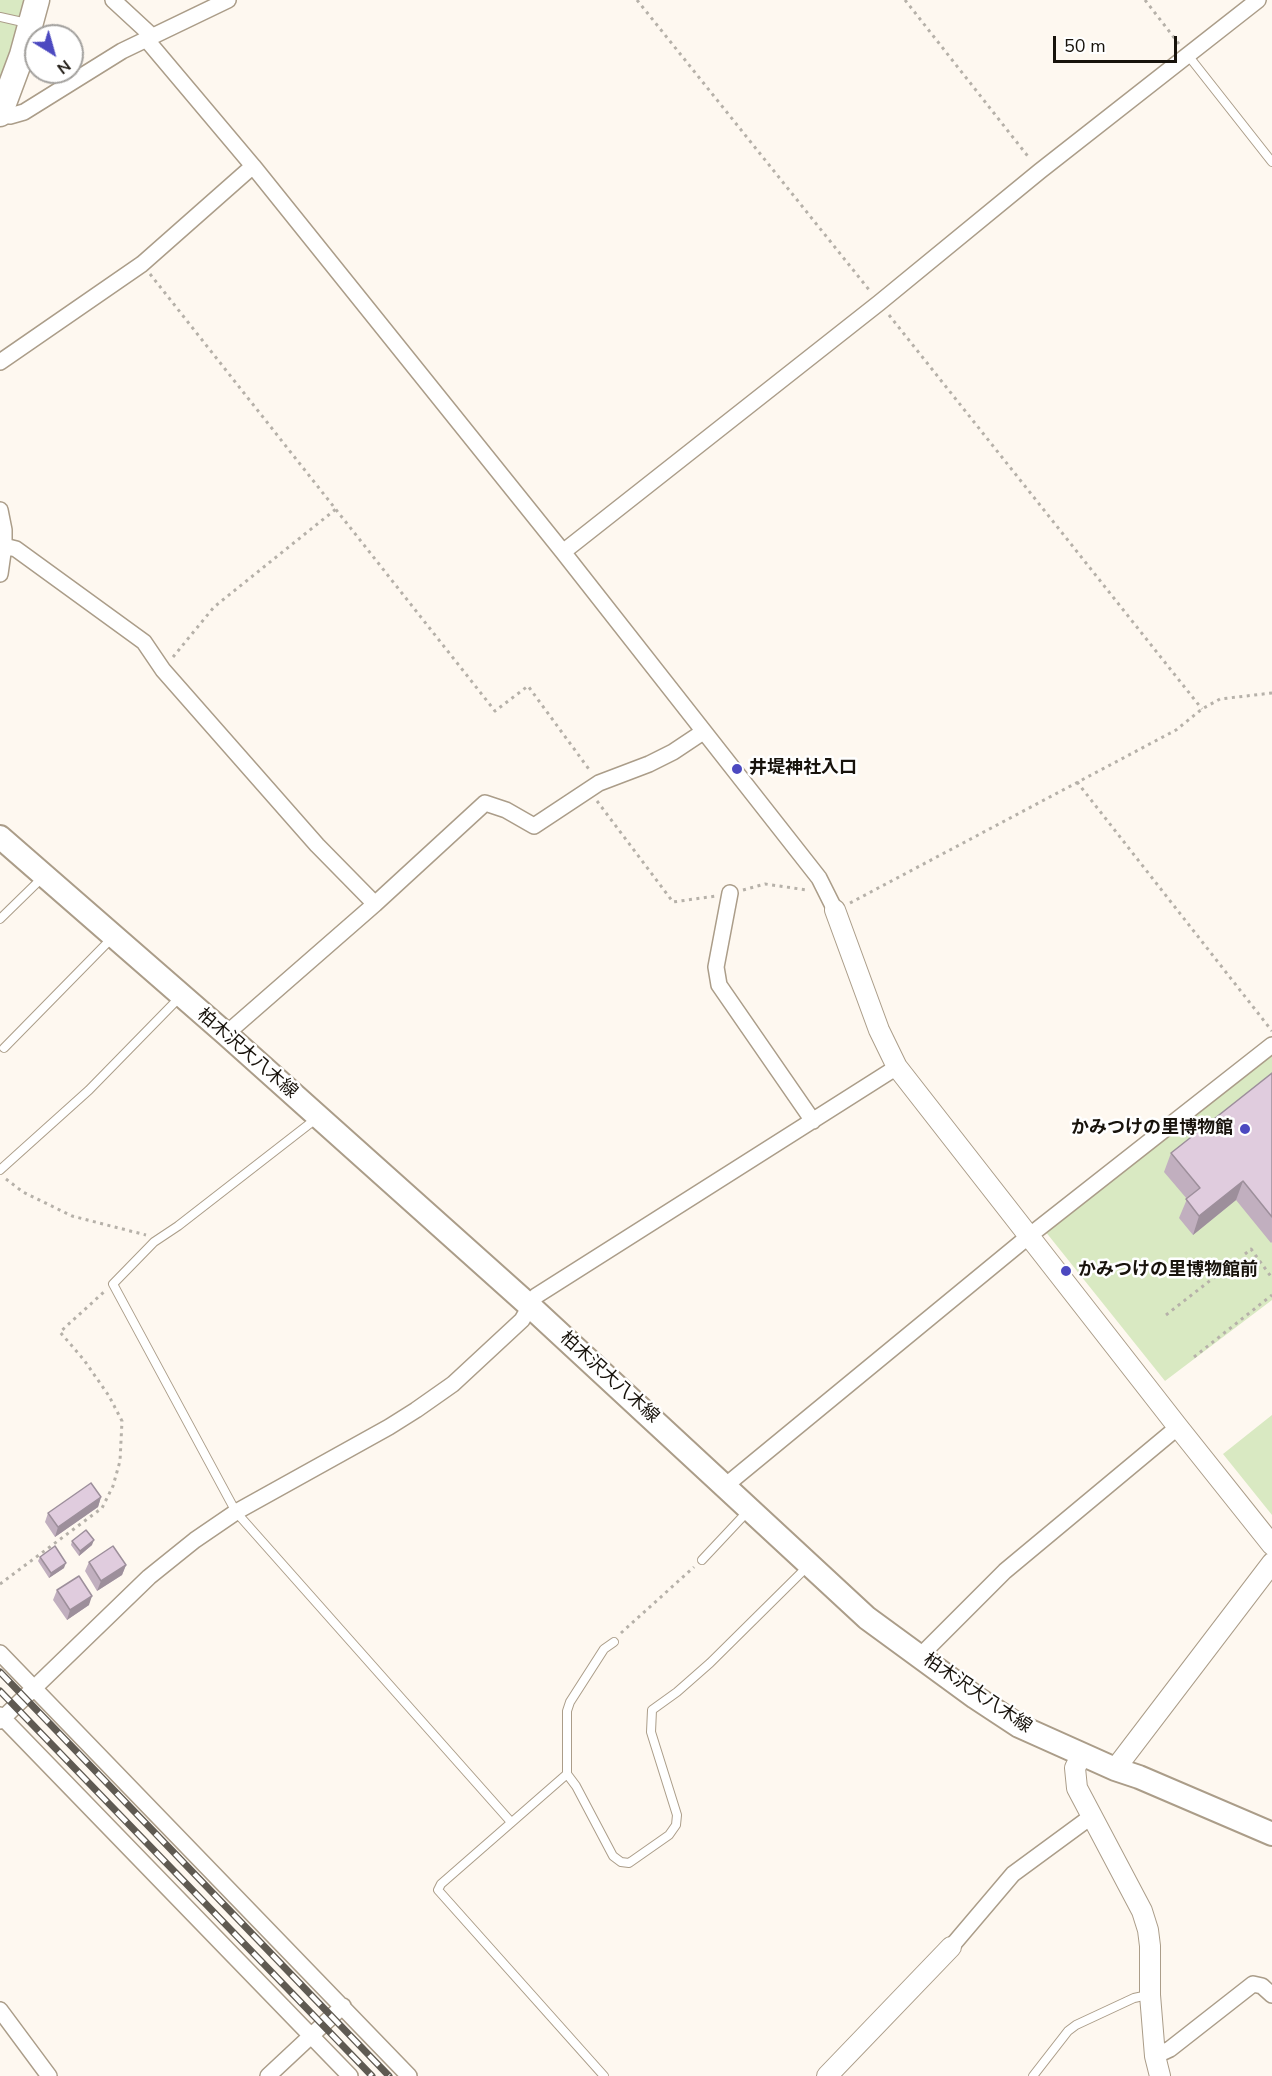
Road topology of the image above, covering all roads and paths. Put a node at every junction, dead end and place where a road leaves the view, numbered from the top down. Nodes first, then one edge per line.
1 (37, 0) edge
2 (113, 0) edge
3 (228, 0) edge
4 (637, 0) edge
5 (905, 0) edge
6 (1145, 0) edge
7 (1258, 0) edge
8 (0, 17) edge
9 (31, 24) joint
10 (149, 37) junction
11 (24, 46) edge
12 (1187, 54) junction
13 (0, 114) edge
14 (1272, 162) edge
15 (253, 166) junction
16 (1040, 171) junction
17 (142, 264) junction
18 (879, 303) junction
19 (0, 362) edge
20 (336, 509) junction
21 (0, 510) edge
22 (4, 546) junction
23 (563, 552) junction
24 (0, 574) edge
25 (163, 670) junction
26 (1272, 693) edge
27 (1203, 709) junction
28 (702, 732) junction
29 (1077, 782) junction
30 (594, 786) junction
31 (0, 837) edge
32 (44, 876) junction
33 (826, 892) junction
34 (730, 893) junction
35 (375, 904) junction
36 (835, 910) junction
37 (0, 919) edge
38 (113, 937) junction
39 (181, 996) junction
40 (1272, 1032) edge
41 (226, 1034) junction
42 (1272, 1045) edge
43 (4, 1048) dead end
44 (897, 1067) junction
45 (319, 1117) junction
46 (813, 1121) junction
47 (0, 1172) edge
48 (1029, 1236) junction
49 (154, 1242) junction
50 (1245, 1254) dead end
51 (1230, 1265) dead end
52 (1272, 1278) edge
53 (113, 1284) junction
54 (1272, 1295) edge
55 (531, 1307) junction
56 (1166, 1315) dead end
57 (1194, 1357) dead end
58 (1178, 1427) junction
59 (725, 1486) junction
60 (750, 1509) junction
61 (236, 1512) junction
62 (1272, 1545) edge
63 (702, 1560) joint
64 (1272, 1563) edge
65 (809, 1564) junction
66 (0, 1584) edge
67 (614, 1642) joint
68 (0, 1653) edge
69 (920, 1656) junction
70 (35, 1688) junction
71 (1, 1718) edge
72 (1082, 1754) junction
73 (1115, 1769) junction
74 (567, 1774) junction
75 (1092, 1816) junction
76 (511, 1822) junction
77 (1272, 1834) edge
78 (951, 1947) joint
79 (1150, 1995) junction
80 (1272, 1995) edge
81 (343, 2006) junction
82 (0, 2010) edge
83 (311, 2036) junction
84 (1155, 2056) junction
85 (49, 2076) edge
86 (268, 2076) edge
87 (350, 2076) edge
88 (409, 2076) edge
89 (604, 2076) edge
90 (827, 2076) edge
91 (1033, 2076) edge
92 (1160, 2076) edge

1 - 9 main road
2 - 10 street
3 - 10 street
4 - 18 path
5 - 16 path
6 - 12 path
7 - 12 street
8 - 9 lane
10 - 13 street
10 - 15 street
11 - 13 main road
12 - 14 lane
12 - 16 street
15 - 17 street
15 - 23 street
16 - 18 street
17 - 19 street
17 - 20 path
18 - 23 street
18 - 27 path
20 - 25 path
20 - 30 path
21 - 22 street
22 - 24 street
22 - 25 street
23 - 28 street
25 - 35 street
26 - 27 path
27 - 29 path
28 - 30 street
28 - 33 street
29 - 36 path
29 - 40 path
30 - 34 path
30 - 35 street
31 - 32 main road, 柏木沢大八木線
32 - 37 lane
32 - 38 main road, 柏木沢大八木線
33 - 34 path
33 - 36 street
34 - 46 street
35 - 41 street
36 - 44 street
38 - 39 main road, 柏木沢大八木線
38 - 43 lane
39 - 41 main road, 柏木沢大八木線
39 - 47 lane
41 - 45 main road, 柏木沢大八木線
42 - 48 street
44 - 46 street
44 - 48 street
45 - 49 lane
45 - 55 main road, 柏木沢大八木線
46 - 55 street
47 - 49 path
48 - 58 street
48 - 59 street
49 - 53 lane
50 - 52 path
51 - 56 path
53 - 61 lane
53 - 66 path
54 - 57 path
55 - 59 main road, 柏木沢大八木線
55 - 61 street
58 - 62 street
58 - 69 street
59 - 60 main road, 柏木沢大八木線
60 - 63 lane
60 - 65 main road, 柏木沢大八木線
61 - 70 street
61 - 76 lane
63 - 67 path
64 - 73 street
65 - 69 main road, 柏木沢大八木線
65 - 74 lane
67 - 74 lane
68 - 70 street
69 - 72 main road, 柏木沢大八木線
70 - 71 street
70 - 81 street
71 - 83 street
72 - 73 main road, 柏木沢大八木線
72 - 75 street
73 - 77 main road, 柏木沢大八木線
74 - 76 lane
75 - 78 street
75 - 79 street
76 - 89 lane
78 - 90 street
79 - 84 street
79 - 91 lane
80 - 84 street
81 - 83 street
81 - 88 street
82 - 85 street
83 - 86 street
83 - 87 street
84 - 92 street

